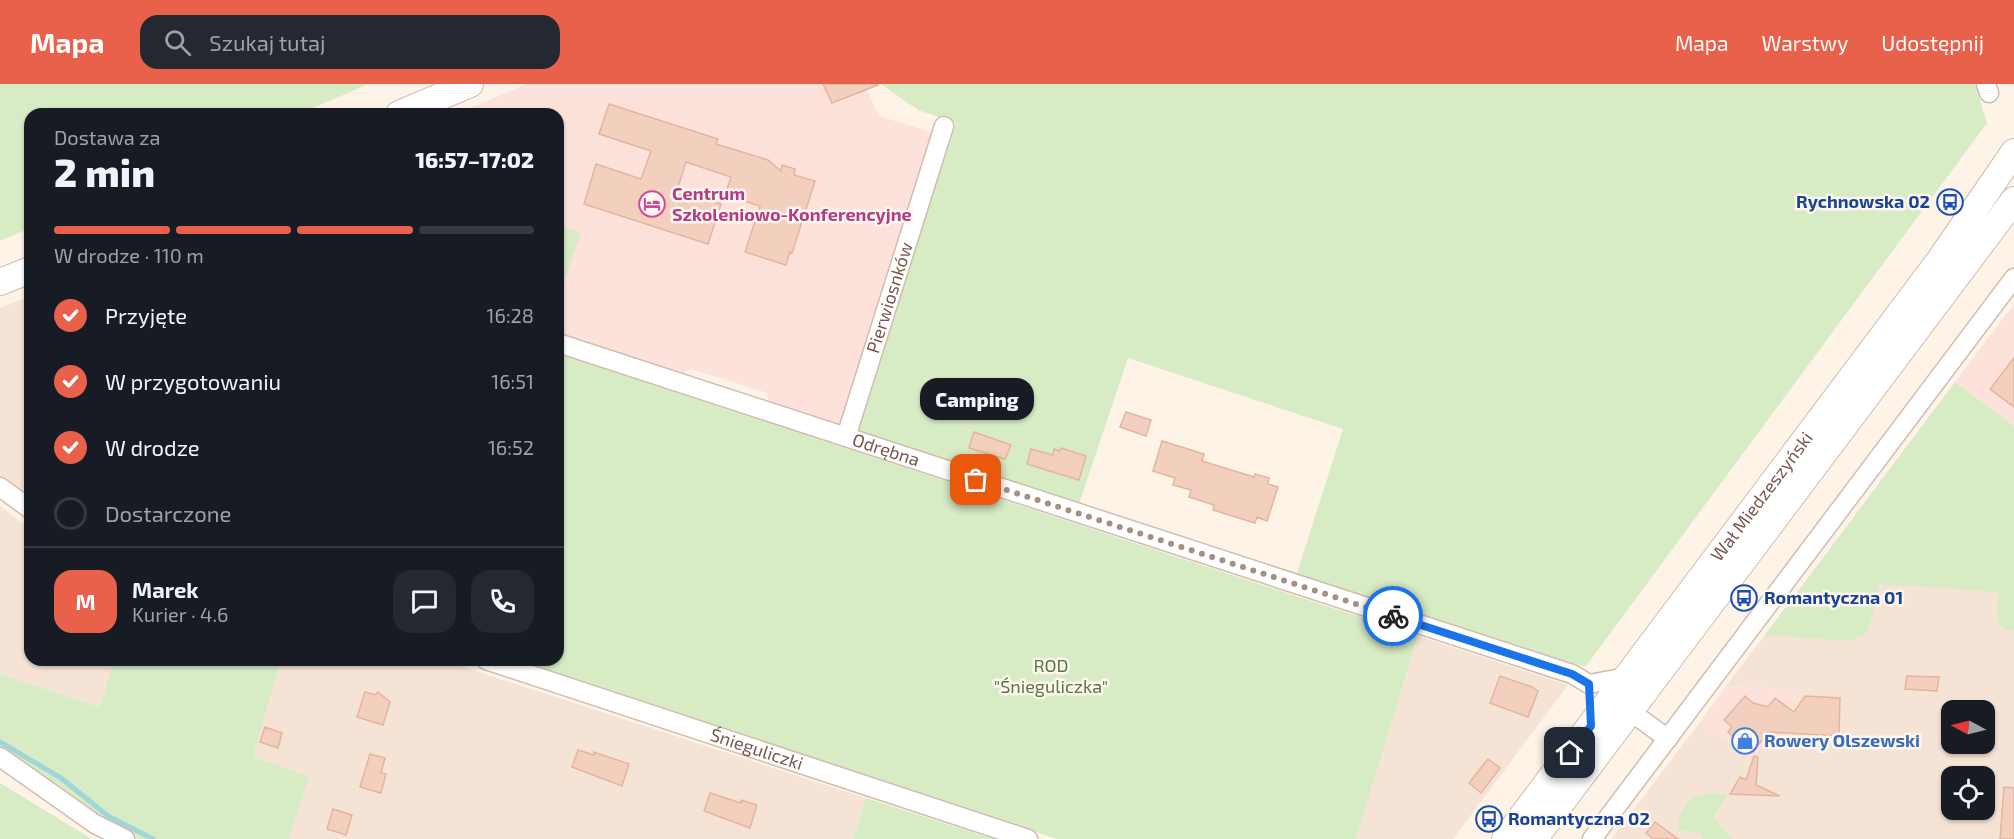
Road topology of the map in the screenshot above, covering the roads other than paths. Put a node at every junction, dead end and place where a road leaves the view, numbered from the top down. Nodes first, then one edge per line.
1 (470, 84) edge
2 (413, 108) edge
3 (944, 126) dead end
4 (2014, 152) edge
5 (2014, 200) edge
6 (24, 272) edge
7 (2014, 278) edge
8 (0, 282) edge
9 (564, 345) edge
10 (846, 437) junction
11 (0, 488) edge
12 (24, 505) edge
13 (504, 666) edge
14 (1627, 677) junction
15 (1589, 684) junction
16 (1630, 711) junction
17 (1596, 719) junction
18 (1668, 739) junction
19 (0, 758) edge
20 (125, 839) edge
21 (1028, 839) edge
22 (1505, 839) edge
23 (1534, 839) edge
24 (1592, 839) edge

1 - 2 main road
3 - 10 street, Pierwiosnków
4 - 14 main road, Wał Miedzeszyński
5 - 16 main road, Wał Miedzeszyński
6 - 8 main road
7 - 18 street
9 - 10 street, Odrębna
10 - 15 street, Odrębna
11 - 12 street
13 - 21 street, Śnieguliczki
14 - 15 street
14 - 17 main road, Wał Miedzeszyński
15 - 17 street
16 - 17 street
16 - 18 street
16 - 23 main road, Wał Miedzeszyński
17 - 22 main road, Wał Miedzeszyński
18 - 24 street
19 - 20 street

